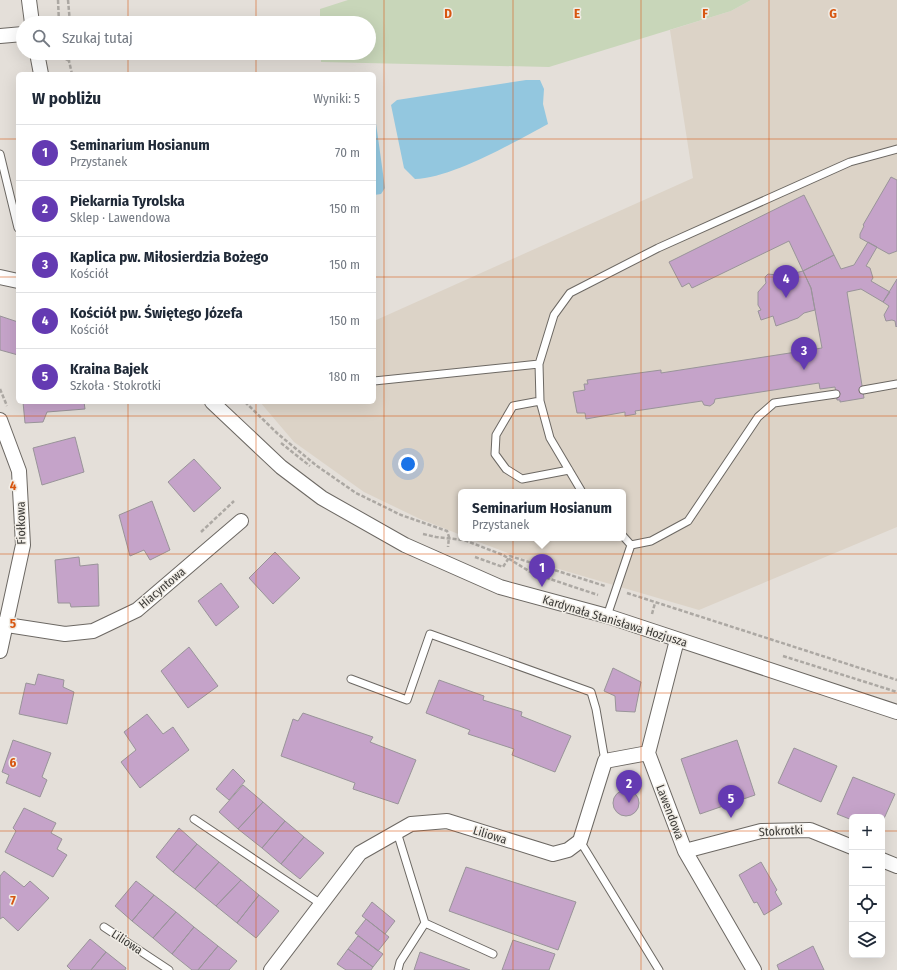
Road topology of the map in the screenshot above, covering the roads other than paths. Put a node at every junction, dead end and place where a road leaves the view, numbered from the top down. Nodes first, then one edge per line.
1 (29, 0) edge
2 (31, 16) edge
3 (16, 35) edge
4 (0, 36) edge
5 (38, 60) edge
6 (41, 72) edge
7 (897, 149) edge
8 (0, 154) edge
9 (16, 220) edge
10 (0, 277) edge
11 (16, 281) edge
12 (539, 364) junction
13 (376, 381) edge
14 (897, 384) edge
15 (862, 390) dead end
16 (836, 394) dead end
17 (540, 401) junction
18 (214, 404) edge
19 (5, 415) edge
20 (569, 470) junction
21 (580, 489) edge
22 (241, 521) dead end
23 (626, 539) edge
24 (631, 544) junction
25 (607, 616) junction
26 (3, 624) edge
27 (677, 640) junction
28 (0, 651) edge
29 (351, 679) dead end
30 (897, 712) edge
31 (648, 753) junction
32 (605, 760) junction
33 (194, 819) dead end
34 (397, 832) junction
35 (580, 841) junction
36 (849, 846) edge
37 (686, 851) junction
38 (885, 861) edge
39 (897, 866) edge
40 (321, 904) junction
41 (425, 923) junction
42 (104, 927) dead end
43 (493, 954) dead end
44 (170, 970) edge
45 (272, 970) edge
46 (398, 970) edge
47 (659, 970) edge
48 (754, 970) edge

1 - 2 street
3 - 4 street
5 - 6 street
7 - 12 lane
8 - 9 lane
10 - 11 street
12 - 13 lane
12 - 17 lane
14 - 15 lane
16 - 24 lane
17 - 20 lane
17 - 20 lane
18 - 25 street, Kardynała Stanisława Hozjusza
19 - 26 street, Fiołkowa
20 - 21 lane
22 - 26 street, Hiacyntowa
23 - 24 lane
24 - 25 lane
25 - 27 street, Kardynała Stanisława Hozjusza
26 - 28 street, Fiołkowa
27 - 30 street, Kardynała Stanisława Hozjusza
27 - 31 street
29 - 32 lane
31 - 32 street
31 - 37 street, Lawendowa
32 - 35 street
33 - 40 lane
34 - 35 street, Liliowa
34 - 40 street, Liliowa
34 - 41 lane
35 - 47 lane
36 - 37 street, Stokrotki
37 - 48 street, Lawendowa
38 - 39 street
40 - 45 street, Liliowa
41 - 43 lane
41 - 46 lane
42 - 44 lane, Liliowa

